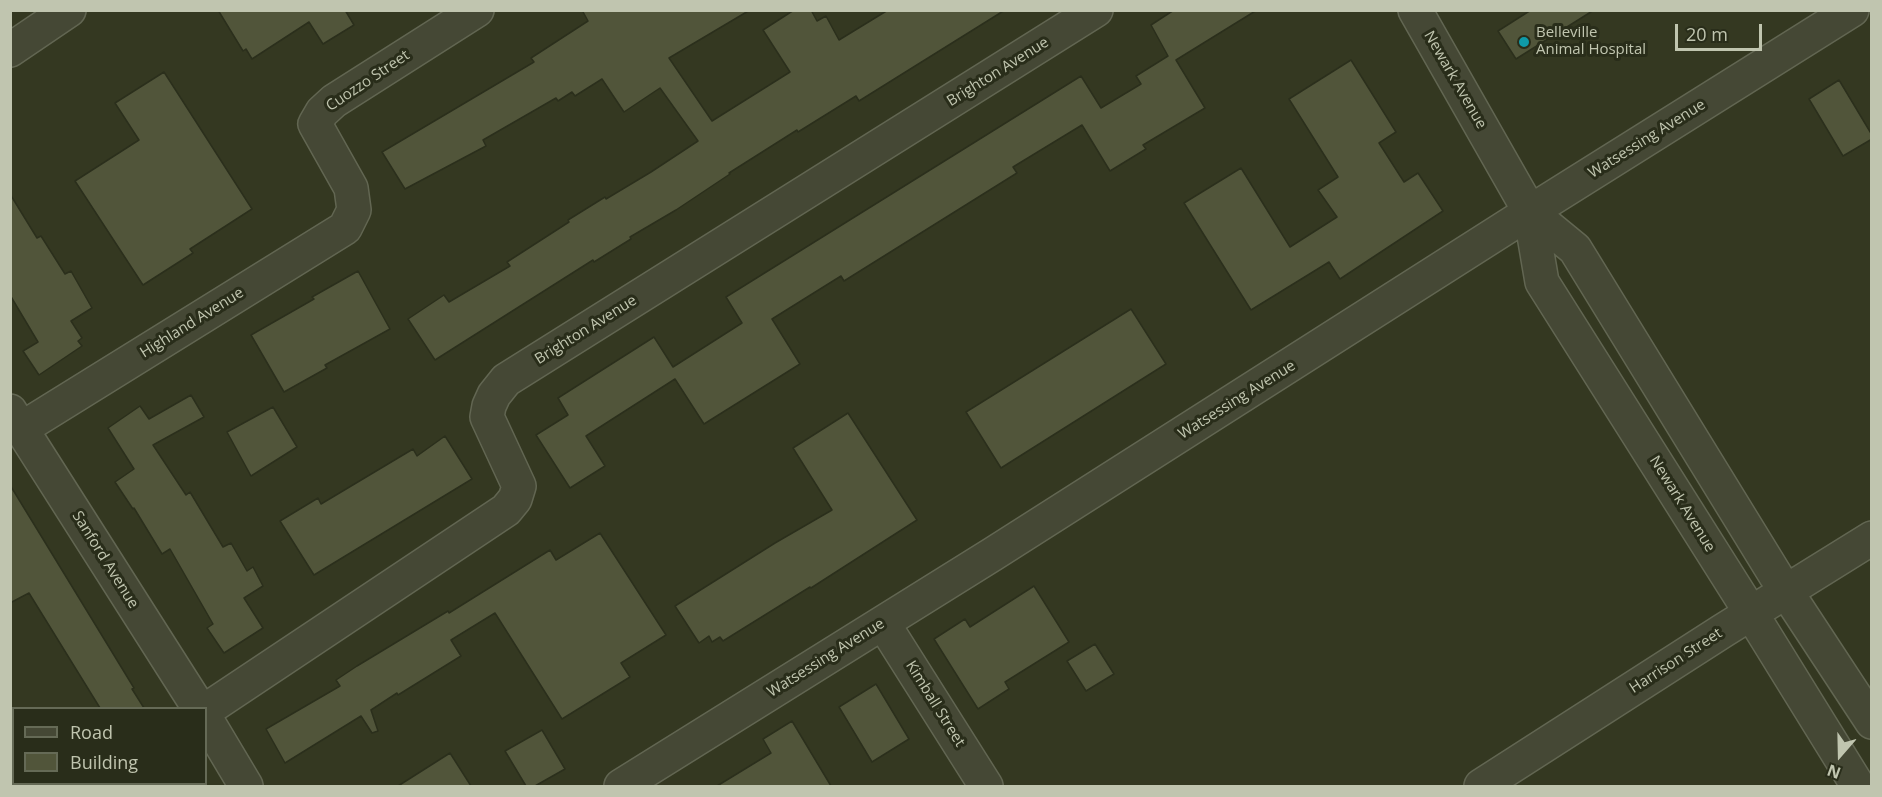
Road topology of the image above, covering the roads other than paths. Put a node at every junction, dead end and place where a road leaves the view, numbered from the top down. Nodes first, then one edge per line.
1 (69, 10) edge
2 (477, 10) edge
3 (1096, 10) edge
4 (1415, 10) edge
5 (1852, 10) edge
6 (10, 50) edge
7 (354, 210) joint
8 (1530, 212) junction
9 (16, 420) edge
10 (1872, 538) edge
11 (1786, 591) junction
12 (1751, 613) junction
13 (883, 622) junction
14 (198, 707) edge
15 (207, 709) edge
16 (207, 721) edge
17 (1872, 722) edge
18 (246, 786) edge
19 (621, 786) edge
20 (986, 786) edge
21 (1482, 786) edge
22 (1858, 786) edge

1 - 6 street
2 - 7 street, Cuozzo Street
3 - 15 street, Brighton Avenue
4 - 8 street, Newark Avenue
5 - 8 street, Watsessing Avenue
7 - 9 street, Highland Avenue
8 - 11 street, Newark Avenue
8 - 12 street, Newark Avenue
8 - 13 street, Watsessing Avenue
9 - 14 street, Sanford Avenue
10 - 11 street, Harrison Street
11 - 12 street, Harrison Street
11 - 17 street, Newark Avenue
12 - 21 street, Harrison Street
12 - 22 street, Newark Avenue
13 - 19 street, Watsessing Avenue
13 - 20 street, Kimball Street
16 - 18 street

